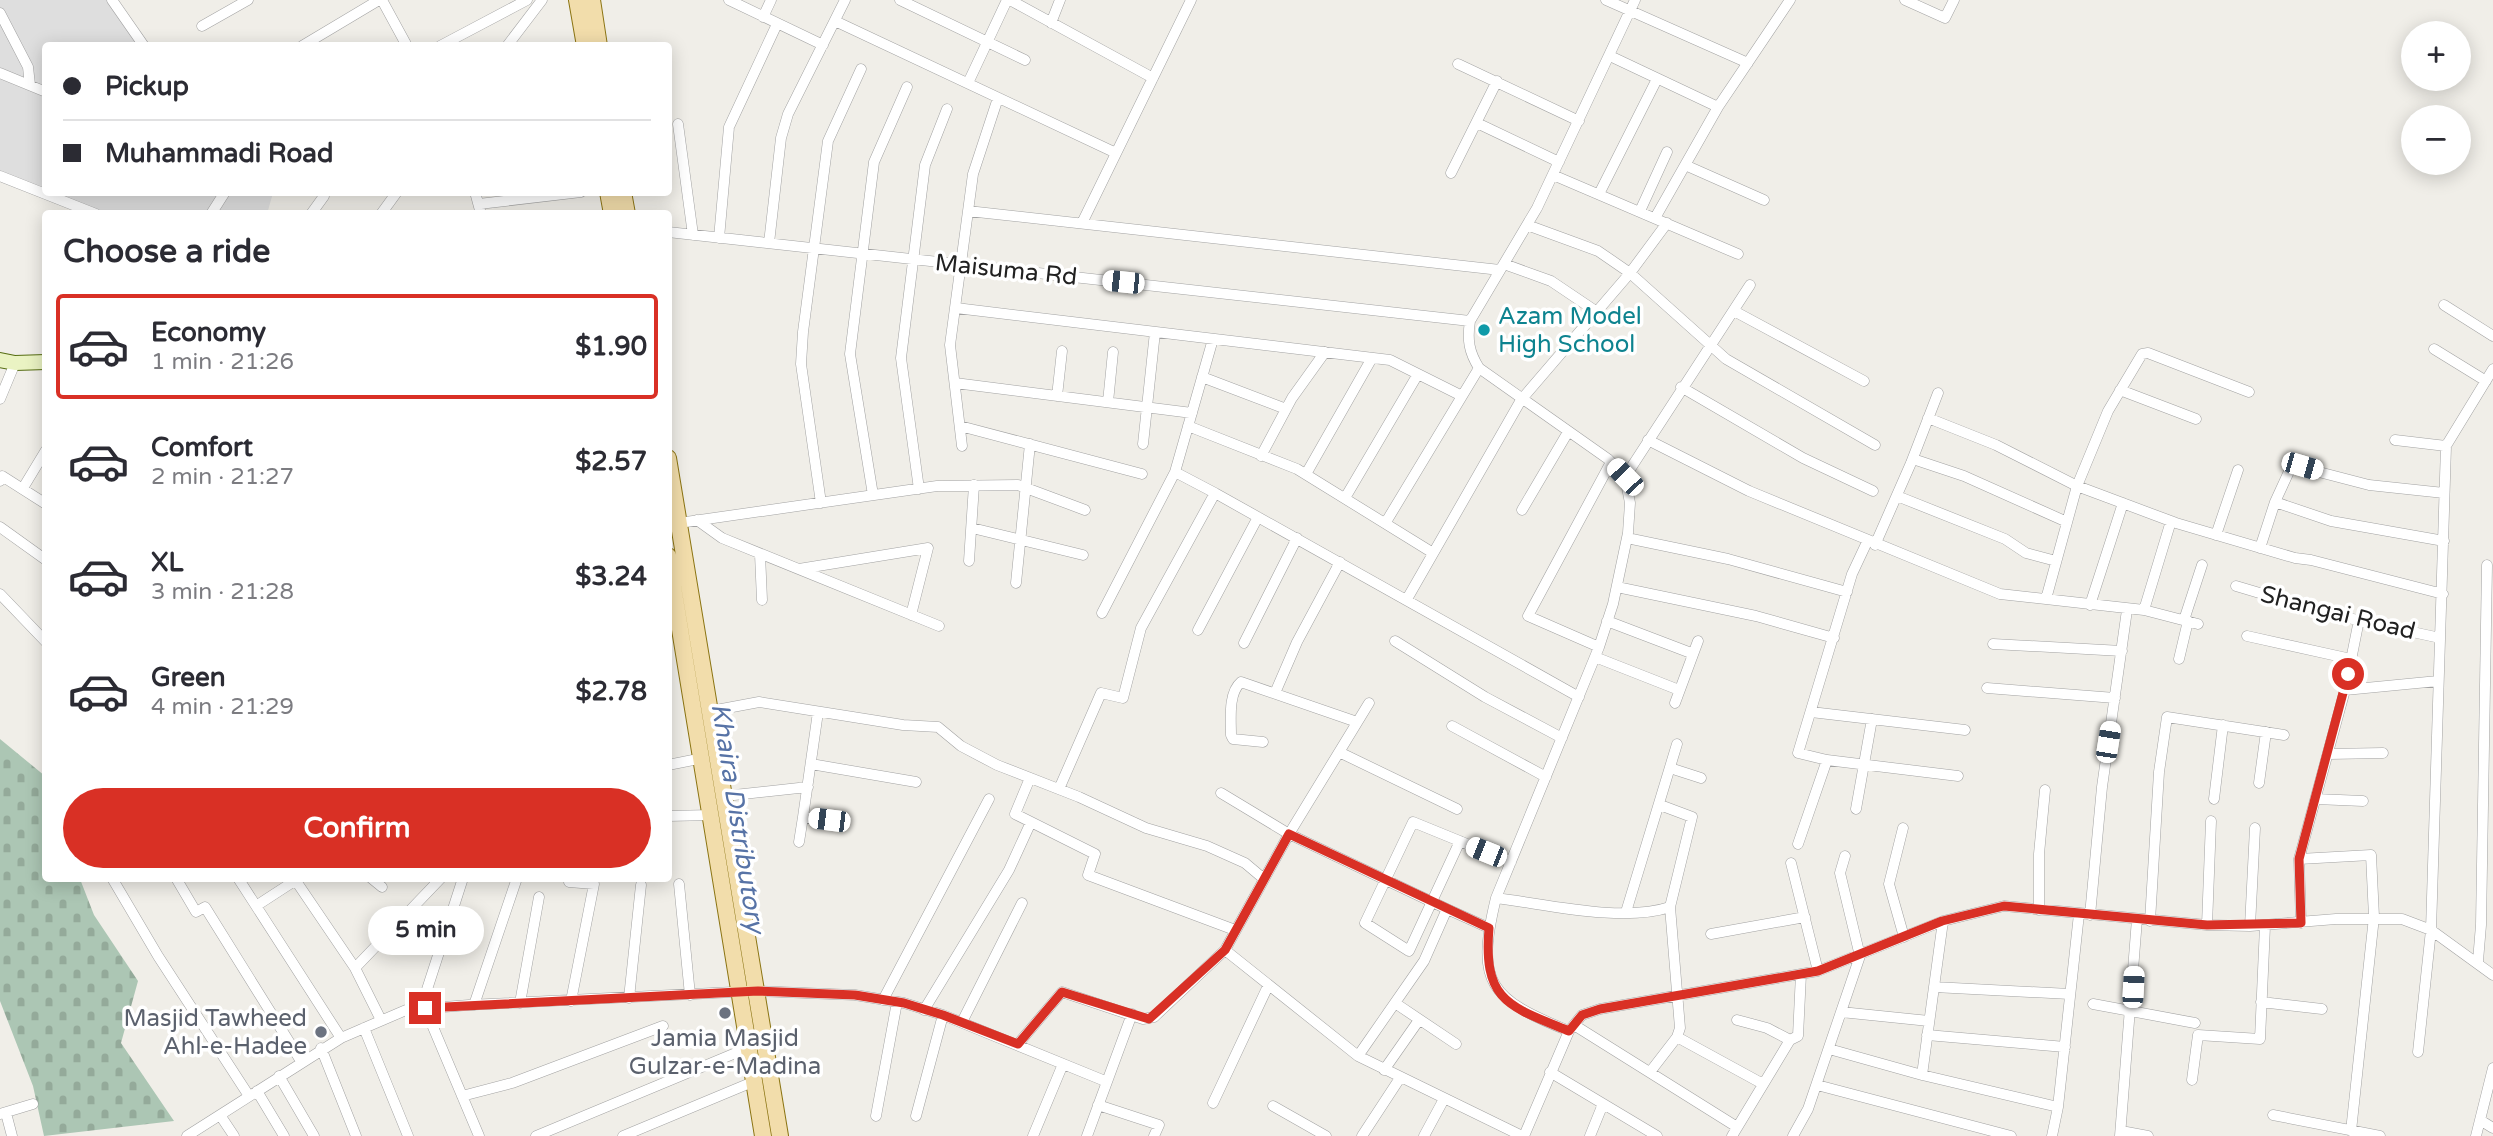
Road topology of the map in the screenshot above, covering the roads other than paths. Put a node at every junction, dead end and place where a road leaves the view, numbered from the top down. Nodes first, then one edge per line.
1 (112, 0) edge
2 (248, 0) edge
3 (380, 0) edge
4 (527, 0) edge
5 (542, 0) edge
6 (578, 0) edge
7 (592, 0) edge
8 (729, 0) edge
9 (771, 0) edge
10 (845, 0) edge
11 (900, 0) edge
12 (1008, 0) edge
13 (1060, 0) edge
14 (1191, 0) edge
15 (1606, 0) edge
16 (1635, 0) edge
17 (1790, 0) edge
18 (1905, 0) edge
19 (1954, 0) edge
20 (1920, 3) edge
21 (1630, 12) junction
22 (0, 13) edge
23 (763, 17) junction
24 (835, 21) junction
25 (1051, 23) junction
26 (777, 24) junction
27 (202, 26) dead end
28 (141, 42) edge
29 (309, 42) edge
30 (405, 42) edge
31 (448, 42) edge
32 (510, 42) edge
33 (584, 42) edge
34 (598, 42) edge
35 (987, 42) junction
36 (823, 45) junction
37 (1610, 56) junction
38 (1025, 60) dead end
39 (1748, 63) junction
40 (1458, 64) dead end
41 (861, 69) dead end
42 (0, 73) edge
43 (1153, 78) junction
44 (1657, 79) junction
45 (1497, 81) junction
46 (968, 83) junction
47 (30, 85) junction
48 (907, 87) dead end
49 (42, 90) edge
50 (998, 98) junction
51 (1718, 107) junction
52 (947, 109) dead end
53 (1579, 121) junction
54 (1477, 123) junction
55 (678, 124) dead end
56 (1667, 152) dead end
57 (1116, 153) junction
58 (1559, 162) junction
59 (1685, 164) junction
60 (1451, 173) dead end
61 (1553, 175) junction
62 (0, 176) edge
63 (42, 193) edge
64 (1599, 194) junction
65 (51, 196) edge
66 (324, 196) dead end
67 (557, 196) edge
68 (1764, 200) dead end
69 (480, 209) edge
70 (86, 210) edge
71 (314, 210) edge
72 (968, 211) junction
73 (1640, 211) junction
74 (1655, 218) junction
75 (1082, 223) junction
76 (1667, 223) junction
77 (1527, 225) junction
78 (672, 232) edge
79 (693, 235) junction
80 (719, 238) junction
81 (769, 243) junction
82 (814, 248) junction
83 (863, 254) junction
84 (1738, 254) dead end
85 (914, 260) junction
86 (962, 265) junction
87 (1502, 267) junction
88 (1630, 273) junction
89 (1750, 285) dead end
90 (2444, 305) dead end
91 (956, 308) junction
92 (1734, 311) junction
93 (1597, 312) junction
94 (1470, 321) junction
95 (1155, 332) junction
96 (2493, 336) edge
97 (1213, 339) junction
98 (1708, 346) junction
99 (2434, 349) dead end
100 (1062, 351) dead end
101 (1113, 352) dead end
102 (1325, 352) junction
103 (1372, 358) junction
104 (0, 360) edge
105 (42, 362) edge
106 (15, 363) junction
107 (1479, 368) junction
108 (2493, 369) edge
109 (1418, 374) junction
110 (1202, 377) junction
111 (1864, 381) dead end
112 (2486, 381) junction
113 (955, 383) junction
114 (1681, 387) junction
115 (2120, 390) junction
116 (2249, 392) dead end
117 (1938, 393) dead end
118 (1057, 396) junction
119 (1462, 396) junction
120 (0, 399) edge
121 (1521, 400) junction
122 (1108, 402) junction
123 (1147, 407) junction
124 (1286, 409) junction
125 (1192, 413) junction
126 (1928, 418) junction
127 (2196, 419) dead end
128 (960, 426) junction
129 (1188, 426) junction
130 (1568, 432) junction
131 (1648, 440) junction
132 (2395, 440) dead end
133 (1030, 444) junction
134 (1143, 444) dead end
135 (1875, 445) dead end
136 (962, 446) dead end
137 (2446, 446) junction
138 (1261, 456) junction
139 (42, 459) edge
140 (1913, 459) junction
141 (1611, 462) junction
142 (2238, 470) dead end
143 (1175, 472) junction
144 (1142, 474) dead end
145 (1306, 474) junction
146 (1625, 477) junction
147 (0, 481) edge
148 (974, 485) junction
149 (2077, 486) junction
150 (23, 488) junction
151 (1025, 488) junction
152 (919, 489) junction
153 (1873, 491) dead end
154 (1215, 493) junction
155 (2444, 493) junction
156 (873, 495) junction
157 (1897, 496) junction
158 (1345, 498) junction
159 (42, 501) edge
160 (2275, 502) junction
161 (672, 503) edge
162 (821, 503) junction
163 (2123, 503) junction
164 (1085, 510) dead end
165 (1522, 510) dead end
166 (1258, 517) junction
167 (697, 520) junction
168 (2171, 521) junction
169 (1386, 522) junction
170 (2067, 522) junction
171 (679, 523) junction
172 (0, 527) edge
173 (972, 528) junction
174 (2216, 535) junction
175 (1297, 538) junction
176 (1627, 538) junction
177 (1021, 540) junction
178 (2444, 541) junction
179 (1871, 543) junction
180 (2260, 548) junction
181 (1433, 553) junction
182 (760, 554) junction
183 (1083, 555) dead end
184 (42, 557) edge
185 (970, 561) dead end
186 (2056, 561) junction
187 (1340, 562) junction
188 (2202, 565) dead end
189 (2487, 565) dead end
190 (799, 569) junction
191 (672, 575) edge
192 (1016, 583) dead end
193 (2236, 586) dead end
194 (1617, 587) junction
195 (1847, 592) junction
196 (0, 594) edge
197 (2443, 594) junction
198 (1406, 599) junction
199 (762, 600) dead end
200 (2046, 600) junction
201 (2090, 605) junction
202 (2127, 610) junction
203 (2144, 610) junction
204 (1102, 612) dead end
205 (911, 615) junction
206 (1607, 621) junction
207 (2190, 621) junction
208 (2360, 621) junction
209 (939, 626) dead end
210 (1198, 631) dead end
211 (2247, 636) dead end
212 (42, 638) edge
213 (1834, 638) junction
214 (2440, 638) junction
215 (1395, 641) dead end
216 (1698, 641) dead end
217 (1244, 643) dead end
218 (1993, 643) dead end
219 (2122, 651) junction
220 (1597, 652) junction
221 (1691, 653) junction
222 (2179, 659) dead end
223 (2351, 659) junction
224 (2489, 665) edge
225 (2438, 681) junction
226 (1987, 688) dead end
227 (1679, 690) junction
228 (2346, 690) junction
229 (1275, 693) junction
230 (1579, 697) junction
231 (2115, 698) junction
232 (1369, 703) dead end
233 (1675, 703) dead end
234 (711, 710) junction
235 (818, 712) junction
236 (1811, 712) junction
237 (1872, 719) junction
238 (2489, 719) edge
239 (1357, 722) junction
240 (2223, 725) junction
241 (1452, 726) dead end
242 (1965, 730) dead end
243 (2266, 732) junction
244 (2284, 735) dead end
245 (1562, 738) junction
246 (1263, 742) dead end
247 (1677, 744) dead end
248 (1339, 752) junction
249 (2383, 752) dead end
250 (2329, 754) junction
251 (703, 758) junction
252 (1828, 760) junction
253 (672, 764) edge
254 (811, 764) junction
255 (1866, 764) junction
256 (1670, 768) junction
257 (1958, 776) dead end
258 (1546, 777) junction
259 (1030, 778) junction
260 (1701, 778) dead end
261 (916, 782) dead end
262 (2259, 783) dead end
263 (808, 788) junction
264 (1059, 789) junction
265 (2045, 790) dead end
266 (1221, 793) dead end
267 (725, 796) junction
268 (989, 799) dead end
269 (2214, 799) dead end
270 (2316, 799) junction
271 (2363, 801) dead end
272 (1660, 805) junction
273 (1856, 809) dead end
274 (1457, 810) dead end
275 (712, 815) junction
276 (672, 816) edge
277 (803, 817) junction
278 (829, 820) dead end
279 (2211, 821) dead end
280 (1031, 822) junction
281 (1903, 828) dead end
282 (2255, 828) dead end
283 (1289, 834) junction
284 (1460, 841) junction
285 (799, 842) dead end
286 (1798, 844) dead end
287 (1845, 856) dead end
288 (2299, 859) junction
289 (1511, 862) junction
290 (1791, 863) dead end
291 (1264, 879) junction
292 (1387, 880) junction
293 (114, 882) edge
294 (179, 882) edge
295 (241, 882) edge
296 (295, 882) edge
297 (299, 882) edge
298 (376, 882) edge
299 (437, 882) edge
300 (462, 882) edge
301 (516, 882) edge
302 (569, 882) edge
303 (679, 884) dead end
304 (641, 885) dead end
305 (382, 887) dead end
306 (540, 897) dead end
307 (1496, 898) junction
308 (1433, 902) junction
309 (1022, 903) dead end
310 (256, 906) junction
311 (1670, 907) junction
312 (1447, 909) junction
313 (2039, 910) junction
314 (1626, 912) junction
315 (2084, 914) junction
316 (1805, 917) junction
317 (2374, 917) junction
318 (2137, 919) junction
319 (1942, 921) junction
320 (2150, 921) junction
321 (2301, 923) junction
322 (2207, 925) junction
323 (2250, 926) junction
324 (2265, 926) junction
325 (1489, 928) junction
326 (1235, 930) junction
327 (2431, 930) junction
328 (1711, 934) dead end
329 (1904, 937) junction
330 (1225, 950) junction
331 (1860, 956) junction
332 (2477, 961) junction
333 (355, 968) junction
334 (1818, 971) junction
335 (1801, 974) junction
336 (2493, 975) edge
337 (1268, 986) junction
338 (1934, 987) junction
339 (750, 992) junction
340 (2070, 994) junction
341 (690, 995) junction
342 (1678, 996) junction
343 (629, 998) junction
344 (883, 1000) junction
345 (571, 1001) junction
346 (897, 1002) junction
347 (2261, 1002) junction
348 (520, 1003) junction
349 (1395, 1003) junction
350 (2093, 1004) dead end
351 (474, 1005) junction
352 (423, 1008) junction
353 (2322, 1009) dead end
354 (924, 1010) junction
355 (2132, 1010) junction
356 (1841, 1012) junction
357 (1132, 1014) junction
358 (943, 1015) junction
359 (381, 1020) junction
360 (1419, 1020) junction
361 (1737, 1020) dead end
362 (1929, 1021) junction
363 (962, 1022) junction
364 (2195, 1023) dead end
365 (663, 1026) dead end
366 (364, 1028) junction
367 (1571, 1028) junction
368 (1927, 1035) junction
369 (1677, 1037) junction
370 (341, 1038) junction
371 (1790, 1040) junction
372 (1018, 1044) junction
373 (1456, 1044) dead end
374 (750, 1047) junction
375 (2065, 1047) junction
376 (321, 1048) junction
377 (1829, 1049) junction
378 (2418, 1052) dead end
379 (1358, 1056) junction
380 (301, 1061) junction
381 (1063, 1064) junction
382 (2493, 1069) edge
383 (1384, 1070) junction
384 (1550, 1072) junction
385 (1650, 1072) junction
386 (1922, 1075) junction
387 (279, 1076) junction
388 (1400, 1078) junction
389 (2192, 1080) dead end
390 (755, 1081) junction
391 (1105, 1081) junction
392 (1763, 1084) junction
393 (1816, 1085) junction
394 (253, 1093) junction
395 (462, 1096) junction
396 (1444, 1099) junction
397 (1213, 1103) dead end
398 (33, 1104) dead end
399 (1603, 1104) junction
400 (1098, 1105) junction
401 (1273, 1106) dead end
402 (2058, 1107) junction
403 (3, 1114) edge
404 (220, 1115) junction
405 (2273, 1115) dead end
406 (876, 1116) dead end
407 (916, 1116) dead end
408 (2480, 1120) junction
409 (2493, 1128) edge
410 (1734, 1131) edge
411 (2351, 1131) junction
412 (2121, 1133) edge
413 (758, 1134) edge
414 (2007, 1135) edge
415 (12, 1136) edge
416 (187, 1136) edge
417 (234, 1136) edge
418 (284, 1136) edge
419 (314, 1136) edge
420 (356, 1136) edge
421 (408, 1136) edge
422 (479, 1136) edge
423 (536, 1136) edge
424 (623, 1136) edge
425 (780, 1136) edge
426 (1033, 1136) edge
427 (1087, 1136) edge
428 (1154, 1136) edge
429 (1326, 1136) edge
430 (1362, 1136) edge
431 (1424, 1136) edge
432 (1523, 1136) edge
433 (1590, 1136) edge
434 (1657, 1136) edge
435 (1793, 1136) edge
436 (2052, 1136) edge
437 (2148, 1136) edge
438 (2380, 1136) edge
439 (2476, 1136) edge

1 - 28 street
2 - 27 street
3 - 29 street
3 - 30 street
4 - 31 street
5 - 32 street
6 - 33 main road
7 - 34 main road
8 - 23 street
9 - 23 street
10 - 24 street
11 - 35 street
12 - 25 street
12 - 35 street
13 - 25 street
14 - 43 street
15 - 21 street
16 - 21 street
17 - 39 street
18 - 20 street
19 - 20 street
21 - 37 street
21 - 39 street
22 - 47 street
23 - 26 street
24 - 36 street
24 - 46 street
25 - 43 street
26 - 36 street
26 - 80 street
35 - 38 street
35 - 46 street
36 - 81 street
37 - 44 street
37 - 53 street
39 - 51 street
40 - 45 street
41 - 82 street
42 - 47 street
43 - 57 street
44 - 51 street
44 - 64 street
45 - 53 street
45 - 54 street
46 - 50 street
47 - 49 street
48 - 83 street
50 - 57 street
50 - 72 street
51 - 59 street
52 - 85 street
53 - 58 street
54 - 58 street
54 - 60 street
55 - 79 street
56 - 73 street
57 - 75 street
58 - 61 street
59 - 68 street
59 - 74 street
61 - 64 street
61 - 77 street
62 - 63 street
64 - 73 street
65 - 70 street
66 - 71 street
67 - 69 street
72 - 75 street
72 - 86 street
73 - 74 street
74 - 76 street
75 - 87 street
76 - 84 street
76 - 88 street
77 - 87 street
77 - 88 street
78 - 79 street, Maisuma Rd
79 - 80 street, Maisuma Rd
80 - 81 street, Maisuma Rd
81 - 82 street, Maisuma Rd
82 - 83 street, Maisuma Rd
82 - 162 street
83 - 85 street, Maisuma Rd
83 - 156 street
85 - 86 street, Maisuma Rd
85 - 152 street
86 - 91 street
86 - 94 street, Maisuma Rd
87 - 93 street
87 - 94 street
88 - 93 street
88 - 98 street
89 - 92 street
90 - 96 street
91 - 95 street
91 - 113 street
92 - 98 street
92 - 111 street
93 - 121 street
94 - 107 street
95 - 97 street
95 - 123 street
97 - 102 street
97 - 110 street
98 - 114 street
98 - 135 street
99 - 112 street
100 - 118 street
101 - 122 street
102 - 103 street
102 - 124 street
103 - 109 street
103 - 145 street
104 - 106 street
105 - 106 street
106 - 120 street
107 - 119 street
107 - 121 street
108 - 112 street
109 - 119 street
109 - 158 street
110 - 124 street
110 - 125 street
112 - 137 street
113 - 118 street
113 - 128 street
114 - 131 street
114 - 153 street
115 - 116 street
115 - 127 street
115 - 149 street
117 - 126 street
118 - 122 street
119 - 169 street
121 - 130 street
121 - 181 street
122 - 123 street
123 - 125 street
123 - 134 street
124 - 138 street
125 - 129 street
126 - 140 street
126 - 149 street
128 - 133 street
128 - 136 street
129 - 138 street
129 - 143 street
130 - 141 street
130 - 165 street
131 - 146 street
131 - 179 street
132 - 137 street
133 - 144 street
133 - 151 street
137 - 155 street
138 - 145 street
139 - 150 street
140 - 157 street
140 - 170 street
141 - 146 street
141 - 220 street
142 - 174 street
143 - 154 street
143 - 204 street
145 - 158 street
146 - 176 street
147 - 150 street
148 - 151 street
148 - 152 street
148 - 173 street
149 - 163 street
149 - 170 street
150 - 159 street
151 - 164 street
151 - 177 street
152 - 156 street
154 - 166 street
154 - 264 street
155 - 160 street
155 - 178 street
156 - 162 street
157 - 179 street
157 - 186 street
158 - 169 street
160 - 178 street
160 - 180 street
161 - 171 main road
162 - 167 street
163 - 168 street
163 - 201 street
166 - 175 street
166 - 210 street
167 - 171 street
167 - 182 street
168 - 174 street
168 - 203 street
169 - 181 street
170 - 186 street
171 - 234 main road
172 - 184 street
173 - 177 street
173 - 185 street
174 - 180 street
175 - 187 street
175 - 217 street
176 - 194 street
176 - 195 street
177 - 183 street
177 - 192 street
178 - 197 street
179 - 195 street
179 - 200 street
180 - 197 street
181 - 198 street
182 - 190 street
182 - 199 street
186 - 200 street
187 - 198 street
187 - 229 street
188 - 207 street
189 - 224 street
190 - 205 street
190 - 205 street
191 - 251 main road
193 - 208 street, Shangai Road
194 - 206 street
194 - 213 street
195 - 213 street
196 - 212 street
197 - 214 street
198 - 230 street
200 - 201 street
201 - 202 street
202 - 203 street
202 - 219 street
203 - 207 street
205 - 209 street
206 - 220 street
206 - 221 street
207 - 222 street
208 - 214 street, Shangai Road
208 - 223 street
211 - 223 street
213 - 236 street
214 - 225 street
215 - 245 street
216 - 221 street
218 - 219 street
219 - 231 street
220 - 227 street
220 - 230 street
221 - 227 street
223 - 228 street
224 - 238 street
225 - 228 street
225 - 327 street
226 - 231 street
227 - 233 street
228 - 250 street
229 - 239 street
229 - 246 street
230 - 245 street
231 - 315 street
232 - 239 street
234 - 235 street
234 - 267 main road
235 - 254 street
235 - 259 street
236 - 237 street
236 - 252 street
237 - 242 street
237 - 255 street
238 - 332 street
239 - 248 street
240 - 243 street
240 - 269 street
240 - 320 street
241 - 258 street
243 - 244 street
243 - 262 street
245 - 258 street
247 - 256 street
248 - 274 street
248 - 283 street
249 - 250 street
250 - 270 street
251 - 253 street
251 - 275 main road
252 - 255 street
252 - 286 street
254 - 261 street
254 - 263 street
255 - 257 street
255 - 273 street
256 - 260 street
256 - 272 street
258 - 289 street
259 - 264 street
259 - 280 street
263 - 267 street
263 - 277 street
264 - 291 street
265 - 313 street
266 - 283 street
267 - 339 main road
268 - 344 street
270 - 271 street
270 - 288 street
272 - 311 street
272 - 314 street
275 - 276 street
275 - 339 main road
277 - 278 street
277 - 285 street
279 - 322 street
280 - 326 street
280 - 354 street
281 - 329 street
282 - 323 street
283 - 291 street
283 - 292 street
284 - 289 street
284 - 292 street
284 - 308 street
287 - 331 street
288 - 317 street
288 - 321 street
289 - 307 street
290 - 316 street
291 - 326 street
292 - 308 street
292 - 308 street
293 - 394 street
294 - 380 street
295 - 310 street
296 - 310 street
297 - 333 street
298 - 305 street
299 - 333 street
300 - 352 street
301 - 351 street
302 - 345 street
303 - 341 street
304 - 343 street
306 - 348 street
307 - 314 street
307 - 325 street
308 - 312 street
309 - 363 street
310 - 370 street
311 - 314 street
311 - 342 street
312 - 325 street
312 - 349 street
313 - 315 street
313 - 319 street
315 - 318 street
315 - 340 street
316 - 328 street
316 - 334 street
317 - 321 street
317 - 327 street
317 - 411 street
318 - 320 street
318 - 355 street
319 - 329 street
319 - 338 street
320 - 322 street
321 - 324 street
322 - 323 street
323 - 324 street
324 - 347 street
325 - 367 street
326 - 330 street
327 - 332 street
327 - 378 street
329 - 331 street
330 - 337 street
330 - 357 street
331 - 334 street
331 - 356 street
332 - 336 street
333 - 359 street
334 - 335 street
335 - 342 street
335 - 371 street
337 - 379 street
337 - 397 street
338 - 340 street
338 - 362 street
339 - 341 street
339 - 344 street
339 - 374 main road
339 - 425 main road
340 - 375 street
341 - 343 street
342 - 367 street
342 - 369 street
343 - 345 street
344 - 346 street
345 - 348 street
346 - 354 street
346 - 406 street
347 - 353 street
347 - 389 street
348 - 351 street
349 - 360 street
349 - 379 street
350 - 355 street
351 - 352 street
352 - 359 street
352 - 395 street
354 - 358 street
355 - 364 street
355 - 412 street
356 - 362 street
356 - 377 street
357 - 372 street
357 - 391 street
358 - 363 street
358 - 407 street
359 - 366 street
360 - 373 street
360 - 383 street
361 - 371 street
362 - 368 street
363 - 372 street
365 - 395 street
366 - 370 street
366 - 421 street
367 - 384 street
367 - 385 street
368 - 375 street
368 - 386 street
369 - 385 street
369 - 392 street
370 - 376 street
371 - 392 street
372 - 381 street
374 - 390 main road
374 - 423 street
375 - 402 street
376 - 380 street
376 - 420 street
377 - 386 street
377 - 393 street
379 - 383 street
380 - 387 street
381 - 391 street
381 - 426 street
382 - 408 street
383 - 388 street
384 - 399 street
384 - 432 street
385 - 410 street
386 - 402 street
387 - 394 street
387 - 419 street
388 - 396 street
388 - 430 street
390 - 413 main road
390 - 424 street
391 - 400 street
392 - 410 street
393 - 414 street
393 - 435 street
394 - 404 street
394 - 418 street
395 - 422 street
396 - 431 street
396 - 432 street
398 - 403 street
399 - 433 street
399 - 434 street
400 - 427 street
400 - 428 street
401 - 429 street
402 - 436 street
403 - 415 street
404 - 416 street
404 - 417 street
405 - 411 street
408 - 409 street
408 - 439 street
411 - 438 street
412 - 437 street

